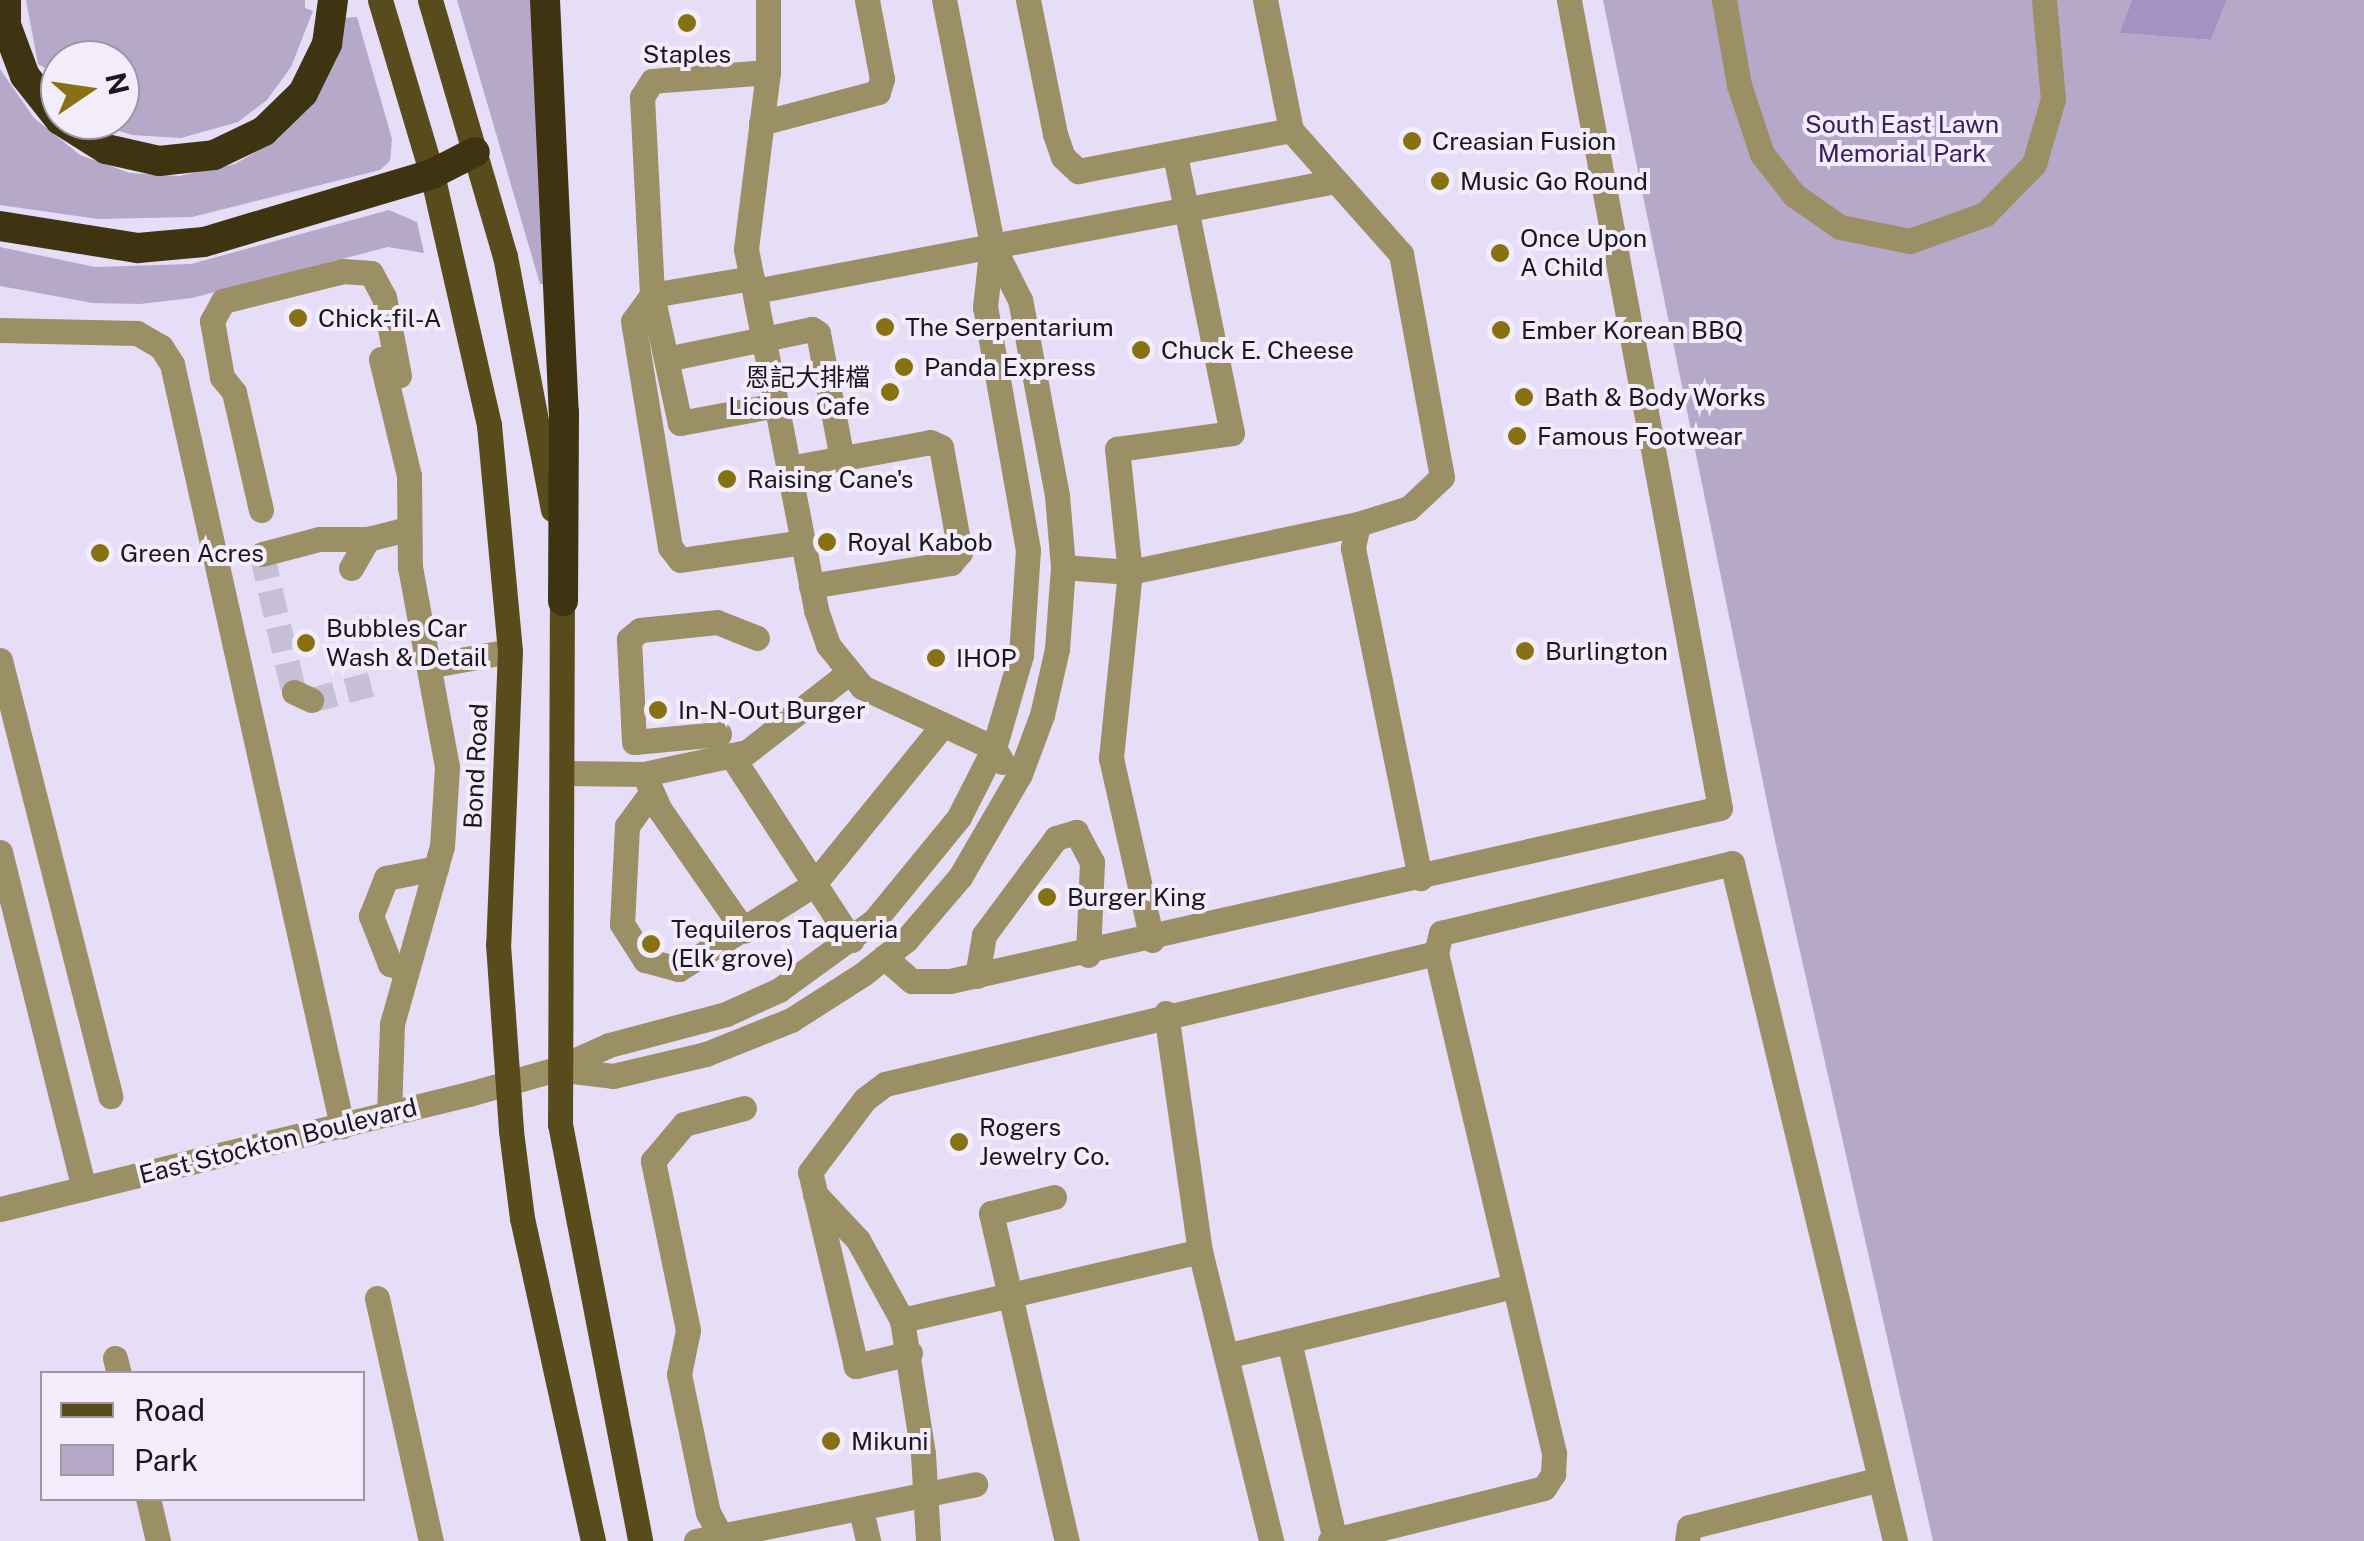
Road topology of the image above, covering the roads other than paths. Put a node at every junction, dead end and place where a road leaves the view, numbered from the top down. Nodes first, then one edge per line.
1 (6, 0) edge
2 (333, 0) edge
3 (380, 0) edge
4 (430, 0) edge
5 (544, 0) edge
6 (768, 0) edge
7 (867, 0) edge
8 (944, 0) edge
9 (1028, 0) edge
10 (1266, 0) edge
11 (1570, 0) edge
12 (1724, 0) edge
13 (2044, 0) edge
14 (768, 72) junction
15 (40, 96) edge
16 (761, 123) junction
17 (1291, 130) junction
18 (99, 140) edge
19 (475, 152) junction
20 (1174, 154) junction
21 (432, 174) junction
22 (1336, 181) junction
23 (1186, 210) junction
24 (0, 226) edge
25 (992, 244) junction
26 (753, 285) junction
27 (652, 294) junction
28 (0, 330) edge
29 (763, 336) junction
30 (381, 359) dead end
31 (666, 359) junction
32 (776, 405) junction
33 (395, 418) junction
34 (842, 459) junction
35 (788, 468) junction
36 (261, 510) dead end
37 (1358, 524) junction
38 (408, 530) junction
39 (368, 539) junction
40 (802, 542) junction
41 (262, 554) dead end
42 (1063, 567) junction
43 (351, 568) dead end
44 (1130, 572) junction
45 (811, 586) junction
46 (563, 601) junction
47 (756, 638) dead end
48 (510, 651) junction
49 (0, 660) edge
50 (433, 665) junction
51 (847, 674) junction
52 (942, 726) junction
53 (725, 744) junction
54 (994, 748) junction
55 (564, 773) junction
56 (648, 783) junction
57 (0, 852) edge
58 (436, 868) junction
59 (1420, 878) junction
60 (813, 885) junction
61 (932, 912) junction
62 (744, 931) junction
63 (851, 940) junction
64 (1152, 940) junction
65 (1436, 953) junction
66 (1088, 955) junction
67 (884, 958) junction
68 (408, 969) junction
69 (977, 976) junction
70 (1166, 1013) junction
71 (556, 1069) junction
72 (507, 1082) junction
73 (110, 1096) dead end
74 (744, 1108) dead end
75 (389, 1114) junction
76 (342, 1126) junction
77 (84, 1188) junction
78 (816, 1194) junction
79 (1054, 1197) dead end
80 (0, 1209) edge
81 (1200, 1251) junction
82 (1514, 1286) junction
83 (1010, 1296) junction
84 (377, 1298) dead end
85 (902, 1320) junction
86 (1289, 1340) junction
87 (910, 1354) junction
88 (1226, 1356) junction
89 (1880, 1479) junction
90 (974, 1484) dead end
91 (925, 1496) junction
92 (149, 1501) edge
93 (862, 1510) junction
94 (708, 1538) edge
95 (1333, 1540) edge
96 (158, 1541) edge
97 (430, 1541) edge
98 (593, 1541) edge
99 (640, 1541) edge
100 (868, 1541) edge
101 (928, 1541) edge
102 (1067, 1541) edge
103 (1272, 1541) edge
104 (1687, 1541) edge
105 (1895, 1541) edge

1 - 15 highway
2 - 18 highway
3 - 21 main road, Bond Road
4 - 19 main road
5 - 46 highway
6 - 14 street
7 - 16 street
8 - 25 street, East Stockton Boulevard
9 - 20 street
10 - 17 street
11 - 59 street
12 - 13 street
14 - 16 street
14 - 27 street
16 - 26 street
17 - 20 street
17 - 22 street
19 - 21 highway
19 - 46 main road
20 - 23 street
21 - 24 highway
21 - 48 main road, Bond Road
22 - 23 street
22 - 37 street
23 - 25 street
23 - 44 street
25 - 26 street
25 - 42 street, East Stockton Boulevard
25 - 54 street, East Stockton Boulevard
26 - 27 street
26 - 29 street
27 - 31 street
27 - 40 street
28 - 76 street
29 - 31 street
29 - 32 street
29 - 34 street
30 - 33 street
31 - 32 street
32 - 35 street
33 - 36 street
33 - 38 street
34 - 35 street
34 - 45 street
35 - 40 street
37 - 44 street
37 - 59 street
38 - 39 street
38 - 50 street
39 - 41 street
39 - 43 street
40 - 45 street
42 - 44 street
42 - 61 street, East Stockton Boulevard
44 - 64 street
45 - 51 street
46 - 55 main road
47 - 53 street
48 - 50 street
48 - 72 main road, Bond Road
49 - 73 street
50 - 58 street
51 - 52 street
51 - 53 street
52 - 54 street
52 - 60 street
53 - 56 street
53 - 60 street
54 - 61 street
54 - 63 street, East Stockton Boulevard
55 - 56 street
55 - 71 main road
56 - 62 street
56 - 62 street
57 - 77 street
58 - 68 street
58 - 68 street
59 - 64 street
60 - 62 street
60 - 63 street
61 - 67 street, East Stockton Boulevard
63 - 71 street, East Stockton Boulevard
64 - 66 street
65 - 70 street
65 - 82 street
65 - 89 street
66 - 69 street
66 - 69 street
67 - 69 street
67 - 71 street, East Stockton Boulevard
68 - 75 street
70 - 78 street
70 - 81 street
71 - 72 street, East Stockton Boulevard
71 - 99 main road
72 - 75 street, East Stockton Boulevard
72 - 98 main road, Bond Road
74 - 94 street
75 - 76 street, East Stockton Boulevard
76 - 77 street, East Stockton Boulevard
77 - 80 street, East Stockton Boulevard
78 - 85 street
78 - 87 street
79 - 83 street
81 - 83 street
81 - 88 street
82 - 86 street
82 - 95 street
83 - 85 street
83 - 102 street
84 - 97 street
85 - 87 street
86 - 88 street
86 - 95 street
87 - 91 street
88 - 103 street
89 - 104 street
89 - 105 street
90 - 91 street
91 - 93 street
91 - 101 street
92 - 96 street
93 - 94 street
93 - 100 street

